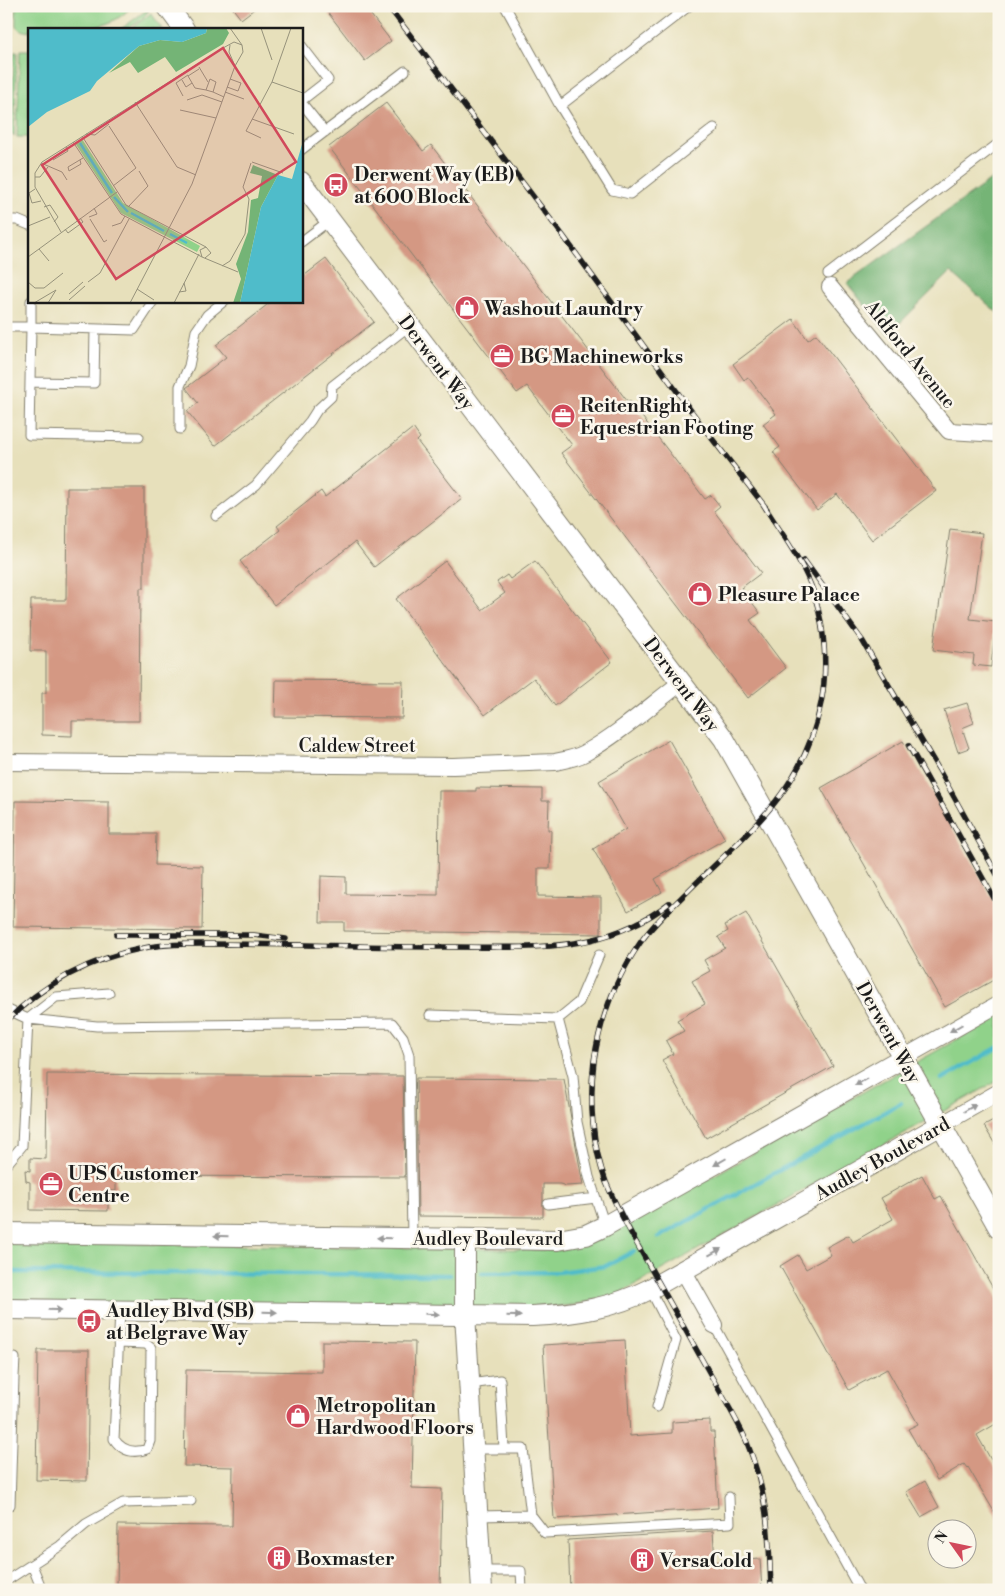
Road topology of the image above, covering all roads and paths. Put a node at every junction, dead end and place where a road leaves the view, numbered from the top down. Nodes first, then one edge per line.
1 (166, 6) edge
2 (505, 6) edge
3 (690, 6) edge
4 (183, 28) edge
5 (302, 46) edge
6 (406, 71) dead end
7 (302, 100) edge
8 (302, 102) edge
9 (560, 106) junction
10 (714, 128) dead end
11 (325, 132) junction
12 (999, 143) edge
13 (302, 149) edge
14 (303, 189) edge
15 (6, 220) edge
16 (330, 220) junction
17 (28, 225) edge
18 (302, 241) edge
19 (829, 280) joint
20 (31, 302) edge
21 (152, 302) edge
22 (223, 302) edge
23 (409, 326) junction
24 (6, 327) edge
25 (31, 327) junction
26 (95, 329) junction
27 (30, 382) junction
28 (180, 429) dead end
29 (999, 434) edge
30 (138, 437) dead end
31 (216, 516) dead end
32 (682, 682) junction
33 (6, 762) edge
34 (599, 955) dead end
35 (109, 993) dead end
36 (999, 1004) edge
37 (6, 1009) edge
38 (430, 1015) dead end
39 (28, 1019) junction
40 (558, 1019) junction
41 (904, 1058) junction
42 (999, 1092) edge
43 (941, 1124) junction
44 (6, 1165) edge
45 (596, 1198) junction
46 (548, 1204) dead end
47 (605, 1226) junction
48 (999, 1228) edge
49 (6, 1233) edge
50 (412, 1238) junction
51 (465, 1239) junction
52 (683, 1270) junction
53 (650, 1289) junction
54 (6, 1309) edge
55 (120, 1310) junction
56 (466, 1314) junction
57 (714, 1325) joint
58 (118, 1343) junction
59 (15, 1358) dead end
60 (10, 1377) edge
61 (470, 1384) junction
62 (657, 1407) dead end
63 (9, 1430) edge
64 (504, 1448) junction
65 (473, 1449) junction
66 (729, 1497) dead end
67 (191, 1501) dead end
68 (10, 1505) dead end
69 (531, 1515) junction
70 (478, 1516) junction
71 (32, 1565) junction
72 (481, 1580) edge
73 (6, 1581) edge
74 (42, 1590) edge
75 (522, 1590) edge
76 (860, 1590) edge

1 - 4 street
2 - 9 lane
3 - 9 lane
5 - 7 lane
6 - 11 lane
8 - 11 lane
9 - 10 lane
11 - 13 lane
12 - 19 lane
14 - 16 street, Derwent Way
15 - 17 lane
16 - 18 lane
16 - 23 street, Derwent Way
19 - 29 street, Aldford Avenue
20 - 25 lane
21 - 26 lane
22 - 28 lane
23 - 31 lane
23 - 32 street, Derwent Way
24 - 25 lane
25 - 26 lane
25 - 27 lane
26 - 27 lane
27 - 30 lane
32 - 33 street, Caldew Street
32 - 41 street, Derwent Way
34 - 40 lane
35 - 39 lane
36 -> 41 street, Audley Boulevard
37 - 39 lane
38 - 40 lane
39 - 44 lane
39 - 50 lane
40 - 45 lane
41 - 43 street, Derwent Way
41 -> 47 street, Audley Boulevard
43 -> 42 street, Audley Boulevard
43 - 48 street, Derwent Way
52 -> 43 street, Audley Boulevard
45 - 46 lane
45 - 47 lane
47 - 51 street, Audley Boulevard
50 -> 49 street, Audley Boulevard
50 - 51 street, Audley Boulevard
51 - 56 street
52 - 53 street, Audley Boulevard
52 - 57 street
56 -> 53 street, Audley Boulevard
53 - 62 lane
54 -> 55 street, Audley Boulevard
55 -> 56 street, Audley Boulevard
55 - 58 lane
56 - 61 street
57 - 76 lane
58 - 58 lane
59 - 60 lane
60 - 63 lane
61 - 64 lane
61 - 65 street
63 - 68 lane
64 - 65 lane
64 - 69 lane
65 - 70 street
66 - 69 lane
67 - 71 lane
69 - 70 lane
70 - 72 street
71 - 73 lane
71 - 74 lane
72 - 75 lane

